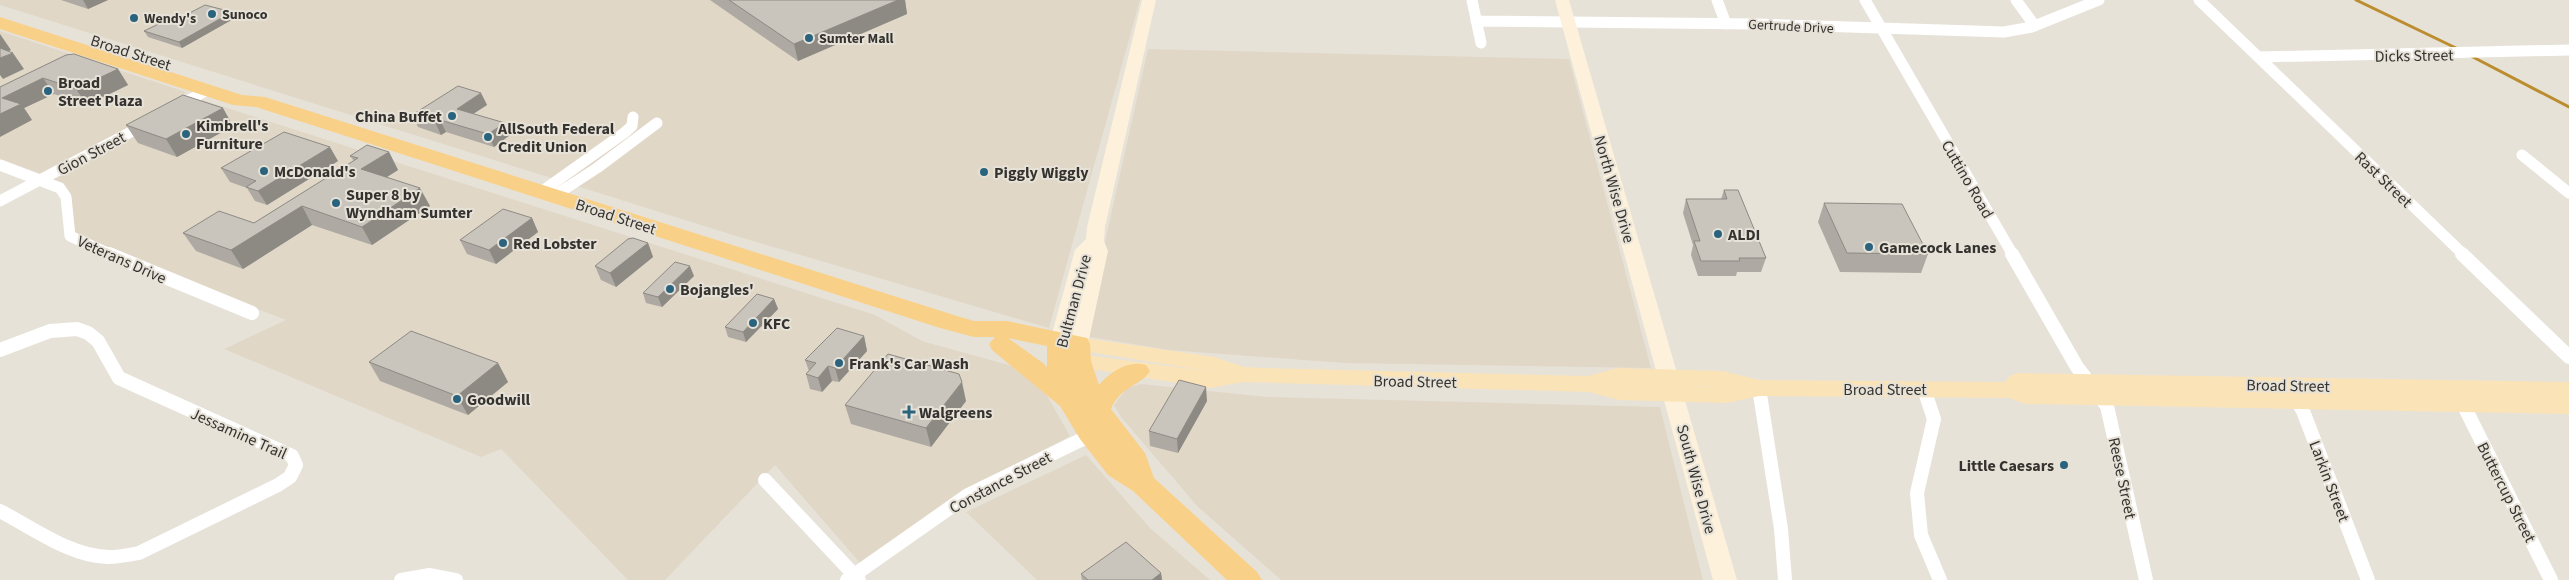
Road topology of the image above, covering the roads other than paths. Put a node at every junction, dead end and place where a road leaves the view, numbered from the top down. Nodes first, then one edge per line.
1 (1150, 0) edge
2 (1472, 0) edge
3 (1562, 0) edge
4 (1717, 0) edge
5 (1865, 0) edge
6 (2016, 0) edge
7 (2099, 0) edge
8 (2199, 0) edge
9 (0, 10) edge
10 (1476, 21) junction
11 (1568, 22) junction
12 (0, 23) edge
13 (1726, 24) junction
14 (2035, 26) junction
15 (1882, 29) junction
16 (1481, 43) dead end
17 (2569, 50) edge
18 (2258, 58) junction
19 (208, 90) junction
20 (258, 101) junction
21 (633, 117) dead end
22 (657, 124) dead end
23 (2522, 154) dead end
24 (0, 165) edge
25 (40, 180) junction
26 (2569, 193) edge
27 (547, 194) junction
28 (0, 201) edge
29 (1095, 241) joint
30 (252, 313) dead end
31 (974, 329) junction
32 (1001, 344) junction
33 (0, 350) edge
34 (1068, 351) junction
35 (2569, 357) edge
36 (1137, 371) junction
37 (1242, 374) junction
38 (1671, 385) junction
39 (2286, 385) junction
40 (1759, 388) junction
41 (1924, 390) junction
42 (2095, 390) junction
43 (2569, 390) edge
44 (1068, 400) junction
45 (2299, 401) junction
46 (2463, 404) junction
47 (2569, 406) edge
48 (1100, 424) junction
49 (765, 480) dead end
50 (0, 511) edge
51 (853, 578) edge
52 (401, 580) edge
53 (456, 580) edge
54 (1248, 580) edge
55 (1724, 580) edge
56 (1786, 580) edge
57 (1940, 580) edge
58 (2146, 580) edge
59 (2368, 580) edge
60 (2551, 580) edge

1 - 29 street, Bultman Drive
2 - 10 street
3 - 11 street, North Wise Drive
4 - 13 street
5 - 15 street, Cuttino Road
6 - 14 street
7 - 14 street, Gertrude Drive
8 - 18 street, Rast Street
9 - 20 highway, Broad Street
10 - 11 street, Gertrude Drive
10 - 16 street
11 - 13 street, Gertrude Drive
11 - 38 street, North Wise Drive
12 - 19 highway, Broad Street
13 - 15 street, Gertrude Drive
14 - 15 street, Gertrude Drive
15 - 42 street, Cuttino Road
17 - 18 street, Dicks Street
18 - 35 street, Rast Street
19 - 20 highway, Broad Street
19 - 25 street, Gion Street
20 - 27 highway, Broad Street
21 - 27 street
22 - 27 street
23 - 26 street
24 - 25 street, Veterans Drive
25 - 28 street, Gion Street
25 - 30 street, Veterans Drive
27 - 31 highway, Broad Street
29 - 34 street, Bultman Drive
31 - 32 highway, Broad Street
31 - 34 highway, Broad Street
32 - 34 highway, Broad Street
32 - 44 highway
33 - 50 street, Jessamine Trail
34 - 36 main road, Broad Street
34 - 37 main road, Broad Street
34 - 44 highway, Bultman Drive
34 - 48 highway, Bultman Drive
36 - 37 main road, Broad Street
36 - 48 highway
37 - 38 main road, Broad Street
38 - 40 main road, Broad Street
38 - 55 street, South Wise Drive
39 - 42 main road, Broad Street
39 - 43 main road, Broad Street
39 - 45 street, Larkin Street
40 - 41 main road, Broad Street
40 - 56 street
41 - 42 main road, Broad Street
41 - 57 street
42 - 45 main road, Broad Street
42 - 58 street, Reese Street
44 - 48 highway, Bultman Drive
45 - 46 main road, Broad Street
45 - 59 street, Larkin Street
46 - 47 main road, Broad Street
46 - 60 street, Buttercup Street
48 - 51 street, Constance Street
48 - 54 highway, Bultman Drive
49 - 51 street
52 - 53 street

